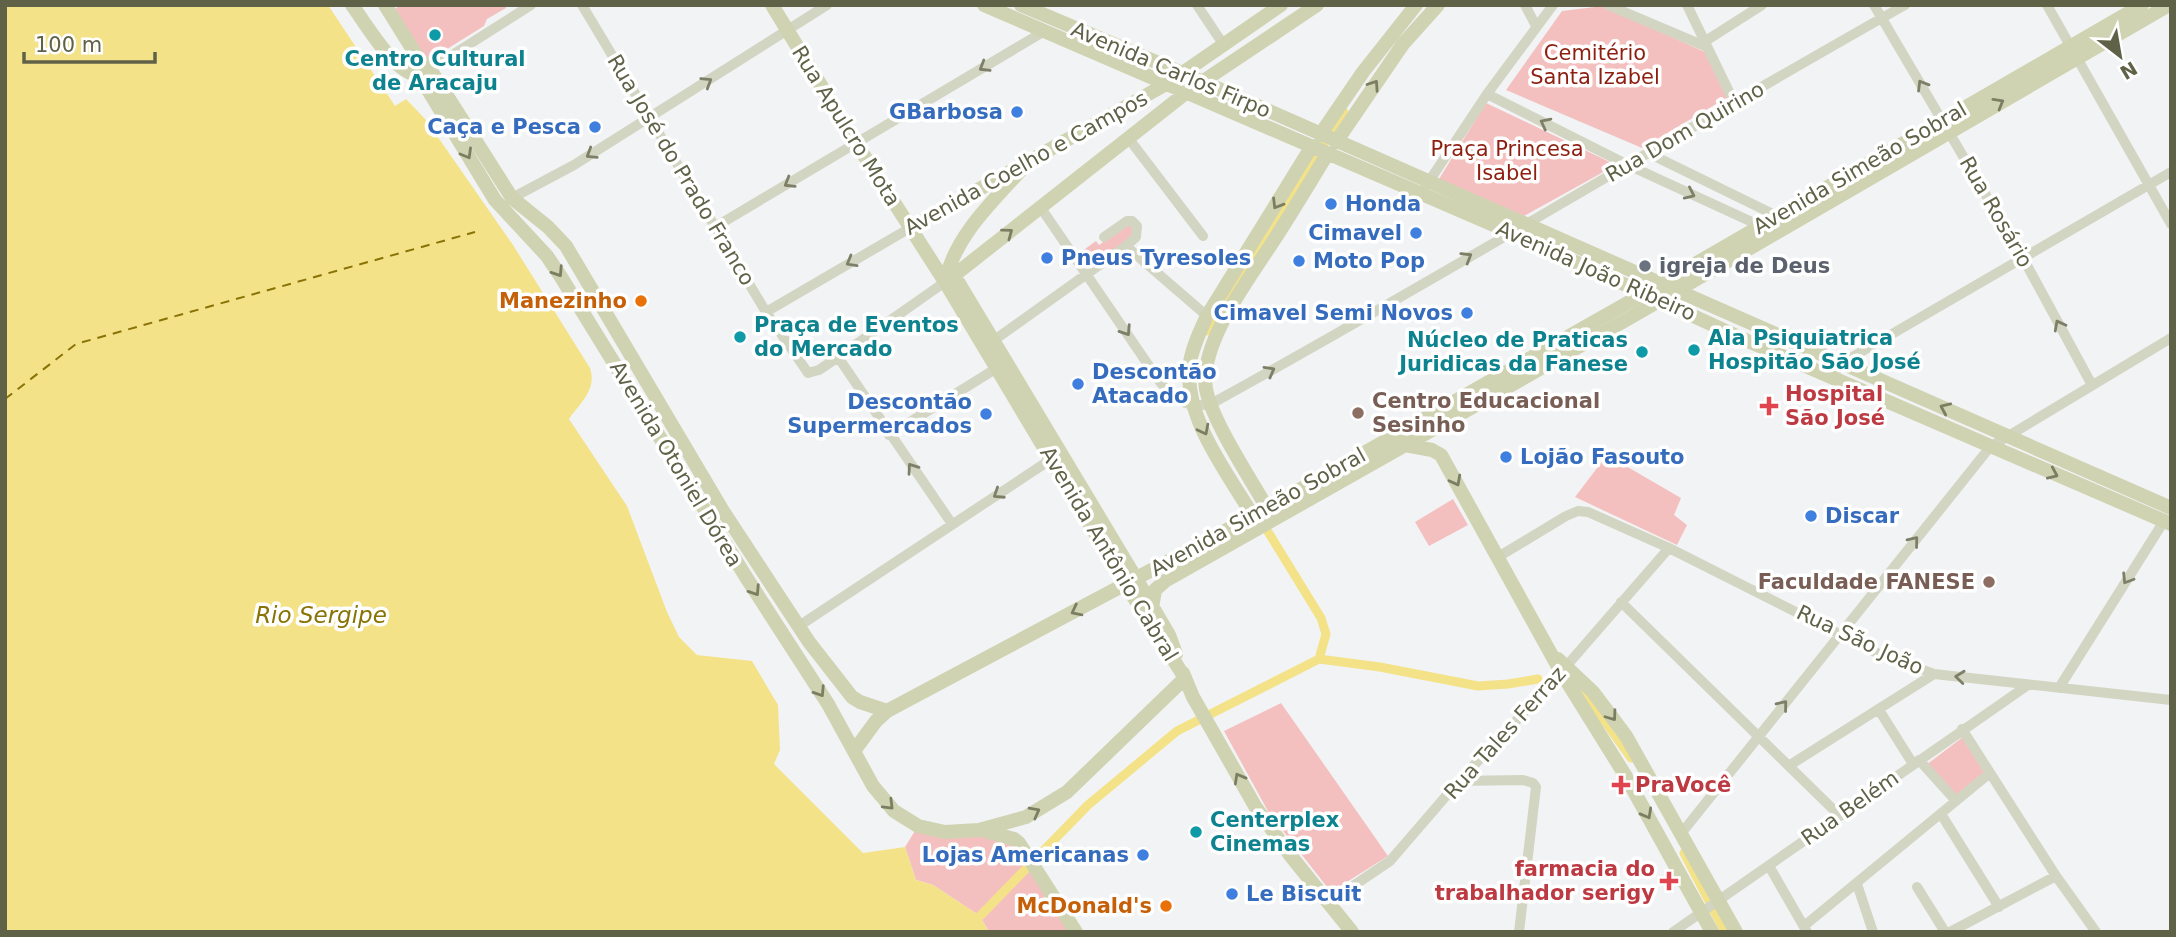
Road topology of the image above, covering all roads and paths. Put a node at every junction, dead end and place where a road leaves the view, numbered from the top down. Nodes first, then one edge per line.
1 (352, 5) edge
2 (531, 5) edge
3 (582, 5) edge
4 (772, 5) edge
5 (827, 5) edge
6 (984, 5) edge
7 (1021, 5) edge
8 (1198, 5) edge
9 (1281, 5) edge
10 (1416, 5) edge
11 (1438, 5) edge
12 (1525, 5) edge
13 (1553, 5) edge
14 (1608, 5) edge
15 (1686, 5) edge
16 (1762, 5) edge
17 (1874, 5) edge
18 (1905, 5) edge
19 (2047, 5) edge
20 (2142, 5) edge
21 (2169, 5) edge
22 (388, 6) edge
23 (1307, 7) edge
24 (1036, 8) edge
25 (1881, 18) junction
26 (1536, 26) junction
27 (787, 32) junction
28 (1043, 32) junction
29 (1223, 44) junction
30 (1705, 44) junction
31 (2074, 52) junction
32 (424, 72) junction
33 (1182, 73) junction
34 (1202, 82) junction
35 (1168, 83) junction
36 (1187, 92) junction
37 (1487, 94) junction
38 (1735, 104) junction
39 (649, 118) junction
40 (1946, 126) junction
41 (1129, 139) junction
42 (856, 143) junction
43 (1324, 144) junction
44 (1648, 153) junction
45 (1031, 160) junction
46 (1628, 165) junction
47 (2171, 172) edge
48 (2149, 185) junction
49 (1425, 188) junction
50 (512, 198) junction
51 (1041, 208) junction
52 (1777, 216) junction
53 (1792, 223) junction
54 (2171, 224) edge
55 (715, 226) junction
56 (1760, 226) junction
57 (910, 228) junction
58 (1516, 228) junction
59 (1776, 232) junction
60 (1203, 236) dead end
61 (1104, 237) dead end
62 (1126, 246) junction
63 (2023, 258) junction
64 (1088, 274) junction
65 (950, 278) junction
66 (1660, 284) junction
67 (1675, 289) junction
68 (1652, 297) junction
69 (766, 312) junction
70 (1208, 316) junction
71 (2171, 338) edge
72 (993, 341) junction
73 (838, 357) junction
74 (1842, 363) junction
75 (997, 369) junction
76 (1832, 377) junction
77 (2092, 385) junction
78 (1478, 388) junction
79 (1202, 406) junction
80 (1435, 428) junction
81 (889, 435) junction
82 (2007, 436) junction
83 (1405, 445) junction
84 (1990, 446) junction
85 (1441, 455) junction
86 (1056, 456) junction
87 (1262, 518) junction
88 (2168, 518) edge
89 (952, 524) junction
90 (1670, 548) junction
91 (1498, 557) junction
92 (1131, 582) junction
93 (1621, 603) junction
94 (1152, 607) junction
95 (799, 626) junction
96 (1841, 633) junction
97 (1564, 669) junction
98 (1934, 674) junction
99 (1185, 678) junction
100 (2028, 685) junction
101 (2059, 688) junction
102 (2171, 700) edge
103 (1879, 710) junction
104 (887, 711) junction
105 (1962, 729) junction
106 (1759, 735) junction
107 (854, 751) junction
108 (1916, 762) junction
109 (1790, 765) junction
110 (1990, 773) junction
111 (1459, 782) junction
112 (1956, 801) junction
113 (1941, 814) junction
114 (1840, 816) junction
115 (979, 830) junction
116 (1680, 835) junction
117 (1769, 866) junction
118 (2056, 876) junction
119 (1857, 884) junction
120 (1917, 887) dead end
121 (1717, 902) junction
122 (1328, 903) junction
123 (1999, 907) junction
124 (1703, 911) junction
125 (1806, 929) edge
126 (1076, 932) edge
127 (1352, 932) edge
128 (1519, 932) edge
129 (1673, 932) edge
130 (1712, 932) edge
131 (1736, 932) edge
132 (1873, 932) edge
133 (1948, 932) edge
134 (2096, 932) edge

1 - 32 main road
2 - 32 street
3 - 39 street, Rua José do Prado Franco
4 - 27 main road, Rua Apulcro Mota
5 - 27 street
6 - 28 main road, Avenida Carlos Firpo
7 - 24 main road, Avenida Carlos Firpo
8 - 29 street
9 - 29 main road, Avenida Coelho e Campos
10 - 43 main road
43 -> 11 main road
12 - 26 street
13 - 26 street
14 - 30 street
15 - 30 street
16 - 30 street
17 - 25 street, Rua Rosário
18 - 25 street, Rua Dom Quirino
19 - 31 street
20 - 31 main road, Avenida Simeão Sobral
21 - 31 main road, Avenida Simeão Sobral
22 - 32 main road
23 - 34 main road, Avenida Coelho e Campos
24 - 33 main road, Avenida Carlos Firpo
25 - 38 street, Rua Dom Quirino
40 -> 25 street, Rua Rosário
26 - 37 street
39 -> 27 street
27 - 42 main road, Rua Apulcro Mota
28 - 35 main road, Avenida Carlos Firpo
28 -> 42 street
29 - 33 main road, Avenida Coelho e Campos
30 - 38 street
31 - 40 main road, Avenida Simeão Sobral
31 - 48 street
32 - 50 main road, Avenida Otoniel Dórea
32 -> 107 main road, Avenida Otoniel Dórea
33 - 34 main road, Avenida Carlos Firpo
33 - 35 main road, Avenida Coelho e Campos
34 - 36 main road, Avenida Coelho e Campos
34 - 43 main road, Avenida Carlos Firpo
35 - 36 main road, Avenida Carlos Firpo
35 - 45 main road, Avenida Coelho e Campos
36 - 41 main road, Avenida Coelho e Campos
36 - 43 main road, Avenida Carlos Firpo
46 -> 37 street
37 - 49 street
38 - 44 street, Rua Dom Quirino
39 -> 50 street
39 - 55 street, Rua José do Prado Franco
40 - 52 main road, Avenida Simeão Sobral
40 - 53 main road, Avenida Simeão Sobral
40 - 63 street, Rua Rosário
41 - 51 main road, Avenida Coelho e Campos
41 - 60 street
42 -> 55 street
42 - 57 main road, Rua Apulcro Mota
43 - 49 main road, Avenida João Ribeiro
43 -> 70 main road
43 - 79 main road
44 - 46 street, Rua Dom Quirino
44 - 52 street
45 - 57 main road, Avenida Coelho e Campos
45 - 65 main road
46 -> 56 street
46 - 58 street, Rua Dom Quirino
47 - 48 street
48 - 54 street
48 - 63 street
49 - 58 main road, Avenida João Ribeiro
50 - 95 main road, Avenida Otoniel Dórea
51 - 64 street
65 -> 51 main road, Avenida Coelho e Campos
52 - 53 street
52 - 56 main road, Avenida Simeão Sobral
53 - 59 main road, Avenida Simeão Sobral
55 - 69 street, Rua José do Prado Franco
56 - 59 street
56 - 66 main road, Avenida Simeão Sobral
57 - 65 main road, Rua Apulcro Mota
57 -> 69 street, Avenida Coelho e Campos
58 - 66 main road, Avenida João Ribeiro
58 - 68 main road, Avenida João Ribeiro
79 -> 58 street, Rua Dom Quirino
59 - 67 main road, Avenida Simeão Sobral
61 - 62 street
62 - 64 street
62 - 70 street
63 - 74 street
77 -> 63 street, Rua Rosário
64 - 72 street
64 -> 79 street
65 - 72 main road, Avenida Antônio Cabral
65 - 73 street
65 - 75 main road, Avenida Antônio Cabral
66 - 67 main road, Avenida João Ribeiro
66 - 68 main road, Avenida Simeão Sobral
67 - 68 main road, Avenida Simeão Sobral
67 - 74 main road, Avenida João Ribeiro
68 - 76 main road, Avenida João Ribeiro
68 - 78 main road, Avenida Simeão Sobral
68 - 80 main road, Avenida Simeão Sobral
69 - 73 street, Rua José do Prado Franco
70 - 79 main road
71 - 77 street
72 - 86 main road, Avenida Antônio Cabral
73 - 81 street
74 - 76 street
82 -> 74 main road, Avenida João Ribeiro
75 - 81 street
75 - 86 main road, Avenida Antônio Cabral
76 - 84 main road, Avenida João Ribeiro
77 - 82 street
78 - 80 main road
78 - 87 main road, Avenida Simeão Sobral
79 - 87 main road
80 - 83 main road, Avenida Simeão Sobral
80 - 85 main road
89 -> 81 street
82 - 84 street
82 - 88 main road, Avenida João Ribeiro
83 - 85 main road
83 - 87 main road, Avenida Simeão Sobral
84 -> 88 main road, Avenida João Ribeiro
96 -> 84 street
85 -> 91 main road
86 -> 89 street
86 - 92 main road, Avenida Antônio Cabral
87 - 92 main road, Avenida Simeão Sobral
87 - 94 main road, Avenida Simeão Sobral
88 -> 101 street
89 - 95 street
90 - 91 street, Rua São João
90 - 93 street, Rua Tales Ferraz
90 - 96 street, Rua São João
91 - 97 main road
92 - 94 main road, Avenida Antônio Cabral
92 - 99 main road, Avenida Antônio Cabral
92 -> 104 main road, Avenida Simeão Sobral
93 - 97 street, Rua Tales Ferraz
93 - 106 street
94 - 99 main road, Avenida Antônio Cabral
95 - 104 main road, Avenida Otoniel Dórea
96 - 98 street, Rua São João
106 -> 96 street
97 - 111 street, Rua Tales Ferraz
97 -> 116 main road
97 -> 124 main road
100 -> 98 street, Rua São João
98 - 103 street
115 -> 99 main road
122 -> 99 main road
100 - 101 street, Rua São João
100 - 105 street, Rua Belém
101 - 102 street, Rua São João
103 - 108 street
103 - 109 street
104 - 107 main road, Avenida Simeão Sobral
105 - 108 street, Rua Belém
105 - 110 street
106 - 109 street
106 - 116 street
107 -> 115 main road, Avenida Otoniel Dórea
108 - 112 street
108 - 114 street, Rua Belém
109 - 114 street
110 - 112 street
110 - 118 street
111 - 122 street, Rua Tales Ferraz
111 - 128 street
112 - 113 street
113 - 119 street
113 - 123 street
114 - 117 street, Rua Belém
115 - 126 main road
116 - 121 main road
117 - 121 street, Rua Belém
117 - 125 street
118 - 123 street
118 - 134 street
119 - 125 street
119 - 132 street
120 - 133 street
121 - 124 street, Rua Belém
121 - 131 main road
122 - 127 main road
123 - 133 street
124 - 129 street, Rua Belém
124 - 130 main road

